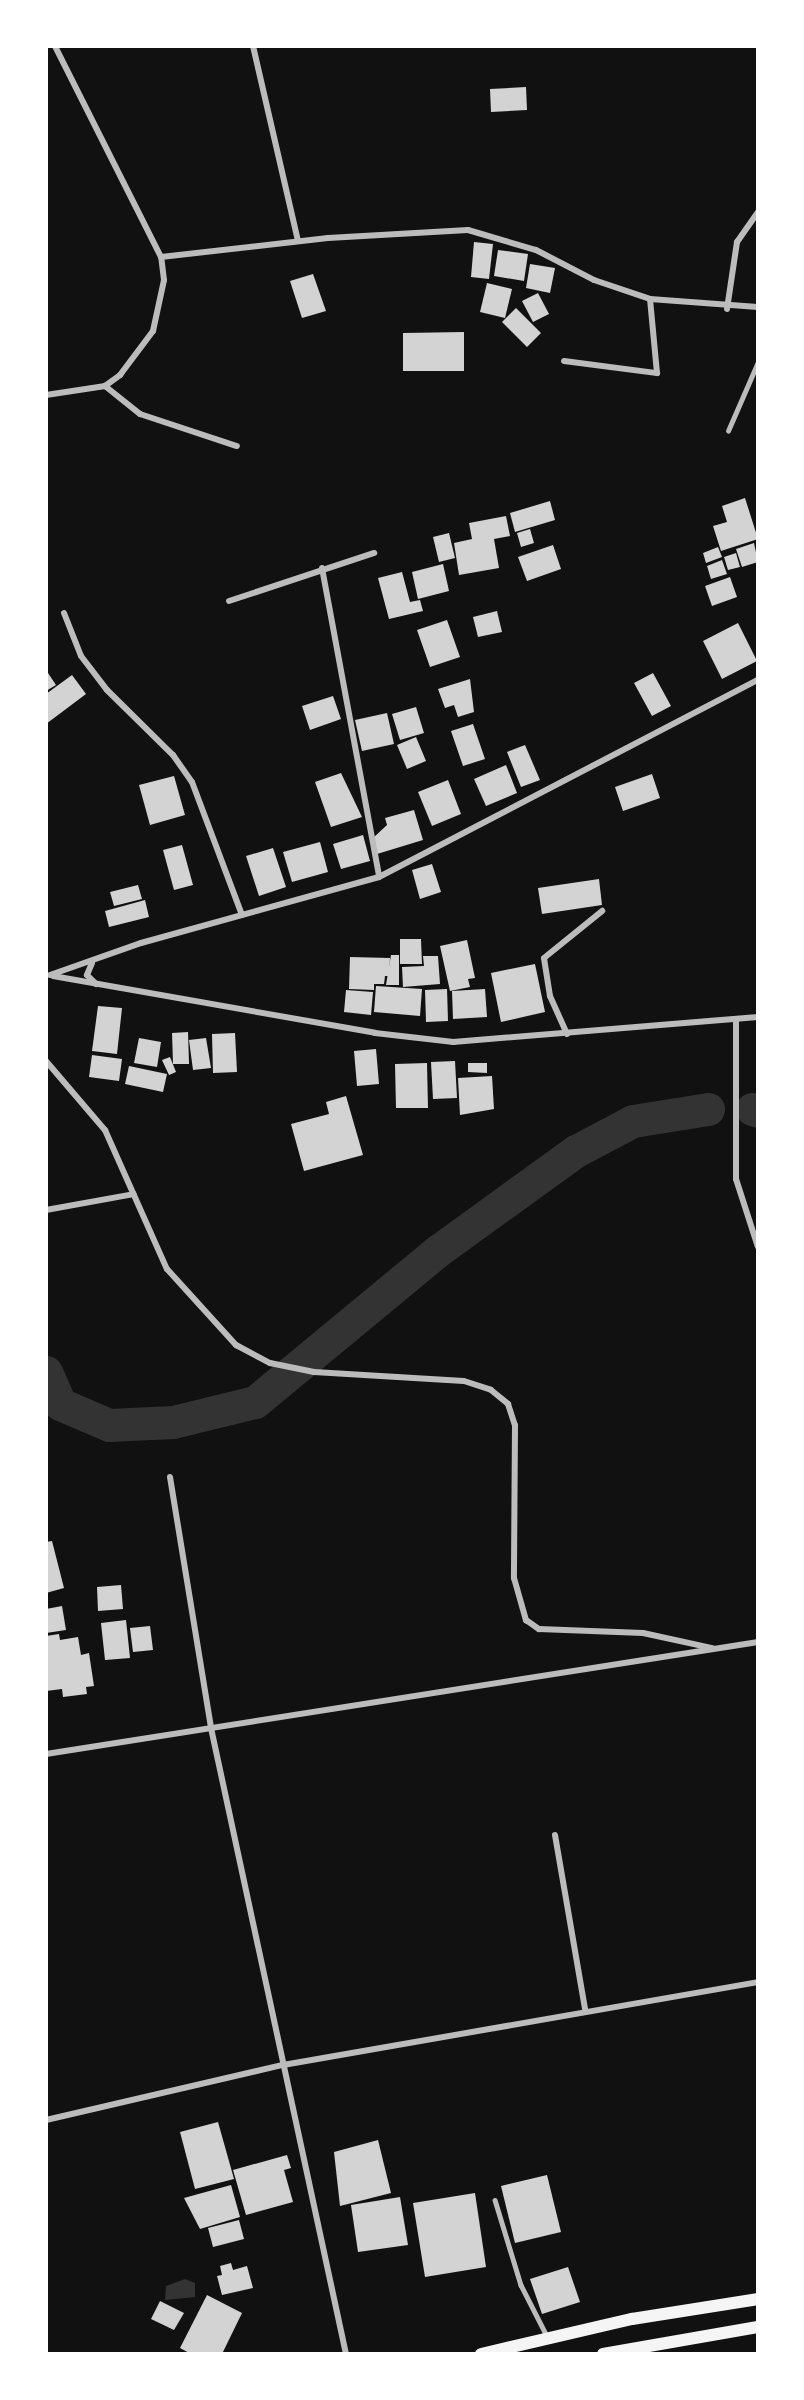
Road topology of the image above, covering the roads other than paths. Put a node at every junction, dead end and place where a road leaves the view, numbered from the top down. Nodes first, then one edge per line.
1 (55, 46) edge
2 (253, 46) edge
3 (758, 212) edge
4 (298, 241) junction
5 (161, 257) junction
6 (650, 299) junction
7 (758, 307) edge
8 (727, 309) junction
9 (564, 361) dead end
10 (758, 362) edge
11 (105, 386) junction
12 (46, 395) edge
13 (728, 431) dead end
14 (237, 446) dead end
15 (374, 554) dead end
16 (322, 568) junction
17 (229, 601) dead end
18 (64, 613) dead end
19 (758, 680) edge
20 (379, 877) junction
21 (602, 911) dead end
22 (242, 915) junction
23 (92, 963) junction
24 (48, 975) edge
25 (99, 987) junction
26 (758, 1017) edge
27 (736, 1019) junction
28 (567, 1034) junction
29 (46, 1061) edge
30 (134, 1194) junction
31 (46, 1210) edge
32 (758, 1246) edge
33 (170, 1477) dead end
34 (758, 1642) edge
35 (712, 1648) junction
36 (211, 1728) junction
37 (46, 1754) edge
38 (555, 1835) dead end
39 (758, 1982) edge
40 (585, 2009) junction
41 (283, 2065) junction
42 (46, 2120) edge
43 (495, 2200) dead end
44 (758, 2299) edge
45 (758, 2327) edge
46 (548, 2338) junction
47 (657, 2342) junction
48 (346, 2354) edge
49 (481, 2354) edge
50 (603, 2354) edge
51 (668, 2354) edge

1 - 5 street
2 - 4 street
3 - 8 street
4 - 5 street
4 - 6 street
5 - 11 street
6 - 8 street
6 - 9 street
7 - 8 street
10 - 13 lane
11 - 12 street
11 - 14 street
15 - 16 street
16 - 17 street
16 - 20 street
18 - 22 street
19 - 20 street
20 - 22 street
21 - 28 street
22 - 23 street
23 - 24 street
23 - 25 street
24 - 25 street
25 - 28 street
26 - 27 street
27 - 28 street
27 - 32 street
29 - 30 street
30 - 31 street
30 - 35 street
33 - 36 street
34 - 35 street
35 - 36 street
36 - 37 street
36 - 41 street
38 - 40 street
39 - 40 street
40 - 41 street
41 - 42 street
41 - 48 street
43 - 46 lane
44 - 46 main road
45 - 47 main road
46 - 49 main road
47 - 50 main road
47 - 51 street

